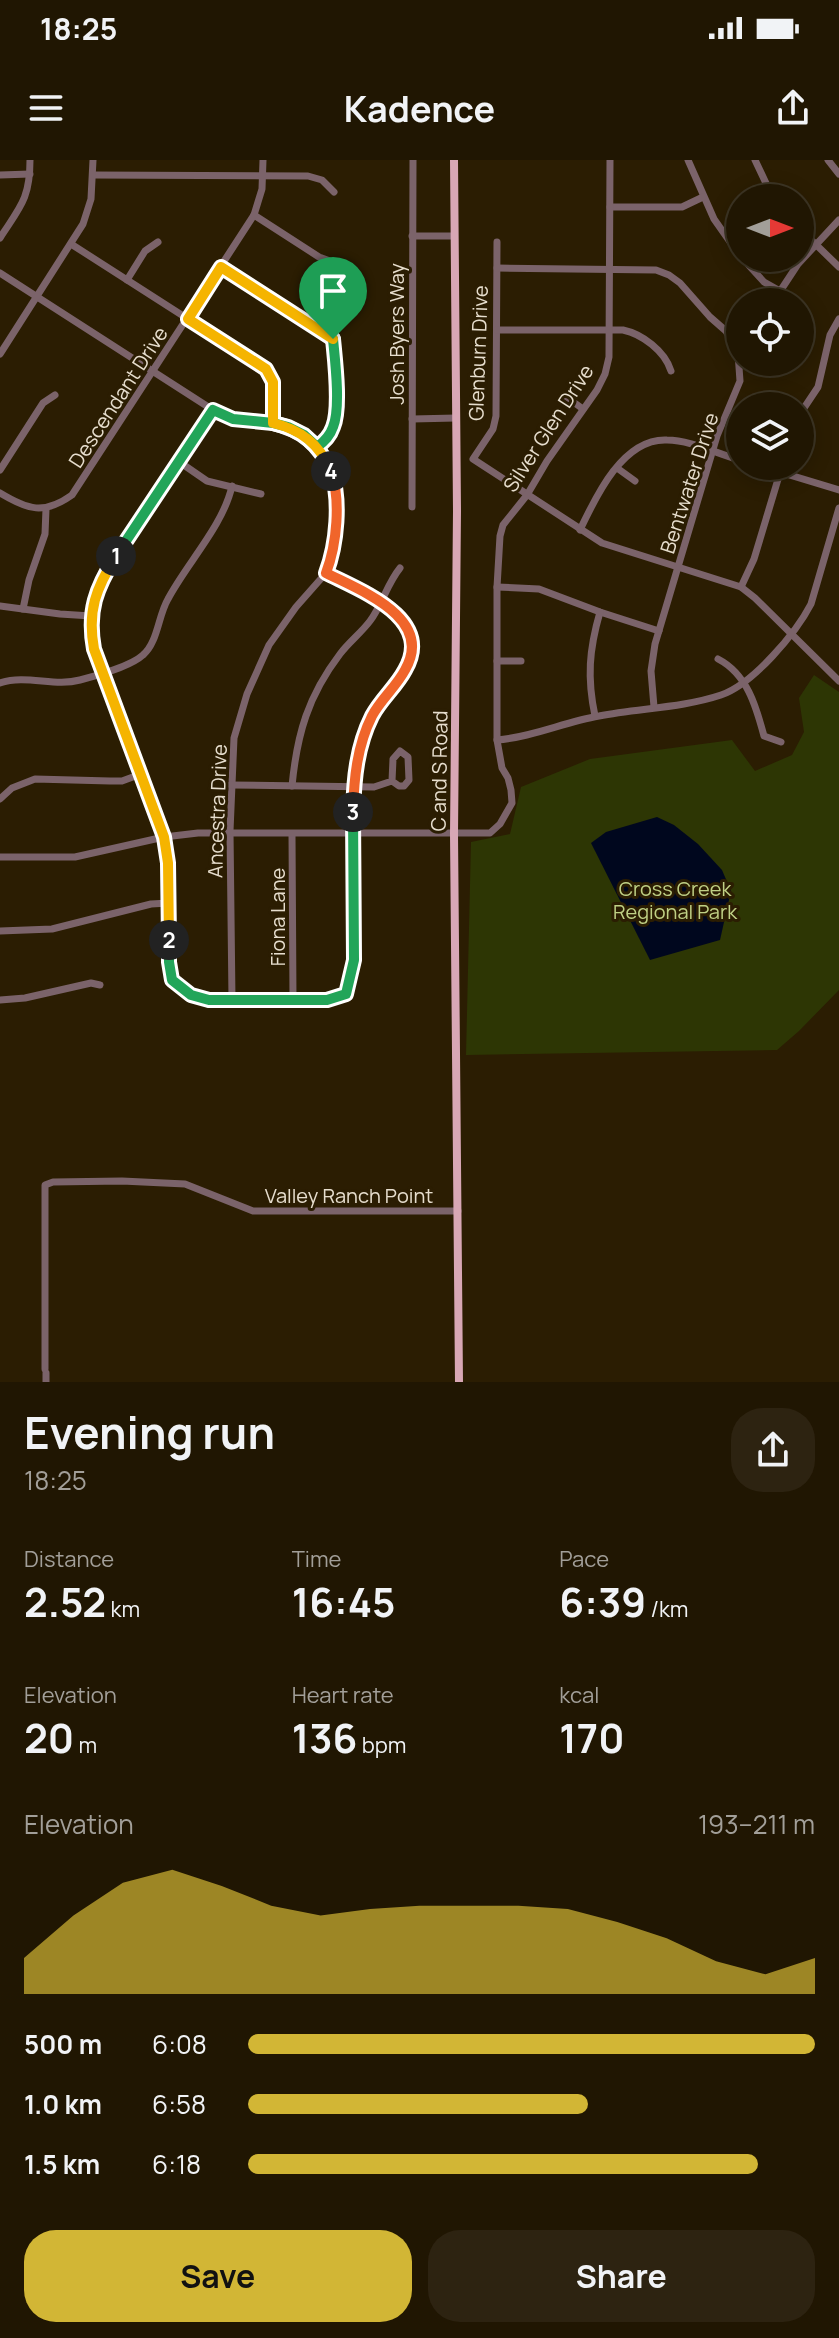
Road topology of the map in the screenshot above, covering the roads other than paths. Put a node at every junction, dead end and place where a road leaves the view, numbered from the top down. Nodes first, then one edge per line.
1 (30, 160) edge
2 (93, 160) edge
3 (263, 160) edge
4 (413, 160) edge
5 (454, 160) edge
6 (610, 160) edge
7 (688, 160) edge
8 (755, 160) edge
9 (828, 160) edge
10 (30, 174) junction
11 (839, 174) edge
12 (0, 175) edge
13 (93, 175) junction
14 (263, 175) junction
15 (766, 184) edge
16 (334, 192) dead end
17 (703, 197) junction
18 (610, 207) junction
19 (254, 215) junction
20 (839, 220) edge
21 (412, 236) junction
22 (453, 236) junction
23 (726, 236) edge
24 (0, 238) edge
25 (158, 242) dead end
26 (497, 242) dead end
27 (71, 244) junction
28 (816, 245) junction
29 (330, 261) dead end
30 (221, 267) junction
31 (839, 267) edge
32 (497, 268) junction
33 (608, 269) junction
34 (755, 272) edge
35 (0, 273) edge
36 (127, 280) junction
37 (775, 288) edge
38 (782, 288) edge
39 (37, 296) junction
40 (188, 319) junction
41 (839, 319) edge
42 (726, 328) edge
43 (497, 330) junction
44 (609, 331) junction
45 (0, 354) edge
46 (154, 371) junction
47 (671, 371) dead end
48 (740, 376) edge
49 (814, 393) edge
50 (55, 395) dead end
51 (565, 396) dead end
52 (583, 409) junction
53 (213, 410) junction
54 (456, 418) junction
55 (412, 419) junction
56 (273, 423) junction
57 (317, 447) junction
58 (713, 452) junction
59 (726, 456) edge
60 (178, 461) junction
61 (617, 468) junction
62 (0, 470) edge
63 (778, 480) edge
64 (811, 480) edge
65 (635, 481) dead end
66 (232, 486) junction
67 (839, 490) edge
68 (0, 493) edge
69 (261, 494) dead end
70 (527, 495) junction
71 (412, 507) dead end
72 (839, 508) edge
73 (46, 509) junction
74 (580, 530) junction
75 (679, 567) junction
76 (400, 568) dead end
77 (326, 573) junction
78 (497, 587) junction
79 (741, 587) junction
80 (382, 602) junction
81 (0, 606) edge
82 (23, 609) junction
83 (600, 612) junction
84 (91, 616) junction
85 (659, 631) junction
86 (791, 633) junction
87 (718, 659) dead end
88 (497, 661) junction
89 (521, 661) dead end
90 (104, 676) junction
91 (839, 681) edge
92 (743, 682) junction
93 (0, 683) edge
94 (654, 707) junction
95 (595, 716) junction
96 (497, 740) junction
97 (781, 742) dead end
98 (141, 774) junction
99 (392, 781) junction
100 (231, 785) junction
101 (292, 786) junction
102 (354, 786) junction
103 (0, 799) edge
104 (230, 831) junction
105 (352, 832) junction
106 (292, 834) junction
107 (454, 834) junction
108 (164, 837) junction
109 (0, 857) edge
110 (169, 903) junction
111 (0, 931) edge
112 (100, 985) dead end
113 (0, 1000) edge
114 (232, 1000) junction
115 (293, 1000) junction
116 (458, 1211) junction
117 (46, 1375) edge
118 (459, 1382) edge

1 - 10 street
2 - 13 street
3 - 14 street, Descendant Drive
4 - 21 street, Josh Byers Way
5 - 22 main road, C and S Road
6 - 18 street, Silver Glen Drive
7 - 17 street
8 - 15 street
9 - 11 street
10 - 12 street
10 - 24 street
13 - 14 street
13 - 27 street
14 - 16 street
14 - 19 street, Descendant Drive
17 - 18 street
17 - 23 street
18 - 33 street, Silver Glen Drive
19 - 29 street
19 - 30 street, Descendant Drive
20 - 28 street
21 - 22 street
21 - 55 street, Josh Byers Way
22 - 54 main road, C and S Road
25 - 36 street
26 - 32 street, Glenburn Drive
27 - 36 street
27 - 39 street
28 - 31 street
28 - 38 street
30 - 40 street, Descendant Drive
30 - 57 street
32 - 33 street, Bentwater Drive
32 - 43 street, Glenburn Drive
33 - 42 street, Bentwater Drive
33 - 44 street, Silver Glen Drive
34 - 37 street
35 - 39 street
36 - 40 street
39 - 45 street
39 - 46 street
40 - 46 street, Descendant Drive
40 - 56 street
41 - 49 street
43 - 44 street
43 - 70 street, Glenburn Drive
44 - 47 street
44 - 52 street, Silver Glen Drive
46 - 53 street
46 - 73 street, Descendant Drive
48 - 58 street, Bentwater Drive
50 - 62 street
51 - 52 street
52 - 70 street, Silver Glen Drive
53 - 56 street
53 - 60 street
54 - 55 street
54 - 107 main road, C and S Road
55 - 71 street, Josh Byers Way
56 - 57 street
57 - 77 street, Ancestra Drive
58 - 59 street
58 - 61 street
58 - 75 street, Bentwater Drive
60 - 66 street
60 - 84 street
61 - 65 street
61 - 74 street
63 - 79 street
64 - 67 street
66 - 69 street
66 - 90 street
68 - 73 street
70 - 74 street
70 - 78 street, Silver Glen Drive
72 - 86 street
73 - 82 street
74 - 75 street
75 - 79 street
75 - 85 street, Bentwater Drive
76 - 80 street
77 - 80 street
77 - 100 street, Ancestra Drive
78 - 83 street
78 - 88 street, Silver Glen Drive
79 - 86 street
80 - 101 street
80 - 102 street
81 - 82 street
82 - 84 street
83 - 85 street
83 - 95 street
84 - 90 street
85 - 94 street, Bentwater Drive
86 - 91 street
86 - 92 street
87 - 92 street
88 - 89 street
88 - 96 street, Silver Glen Drive
90 - 93 street
90 - 98 street
92 - 94 street
92 - 97 street
94 - 95 street
95 - 96 street
96 - 107 street, Silver Glen Drive
98 - 103 street
98 - 108 street
99 - 99 street
99 - 102 street
100 - 101 street
100 - 104 street, Ancestra Drive
101 - 102 street
102 - 105 street
104 - 106 street
104 - 108 street
104 - 114 street, Ancestra Drive
105 - 106 street
105 - 107 street
105 - 115 street
106 - 115 street, Fiona Lane
107 - 116 main road, C and S Road
108 - 109 street
108 - 110 street
110 - 111 street
110 - 114 street
112 - 113 street
114 - 115 street
116 - 117 street, Valley Ranch Point
116 - 118 main road, C and S Road

